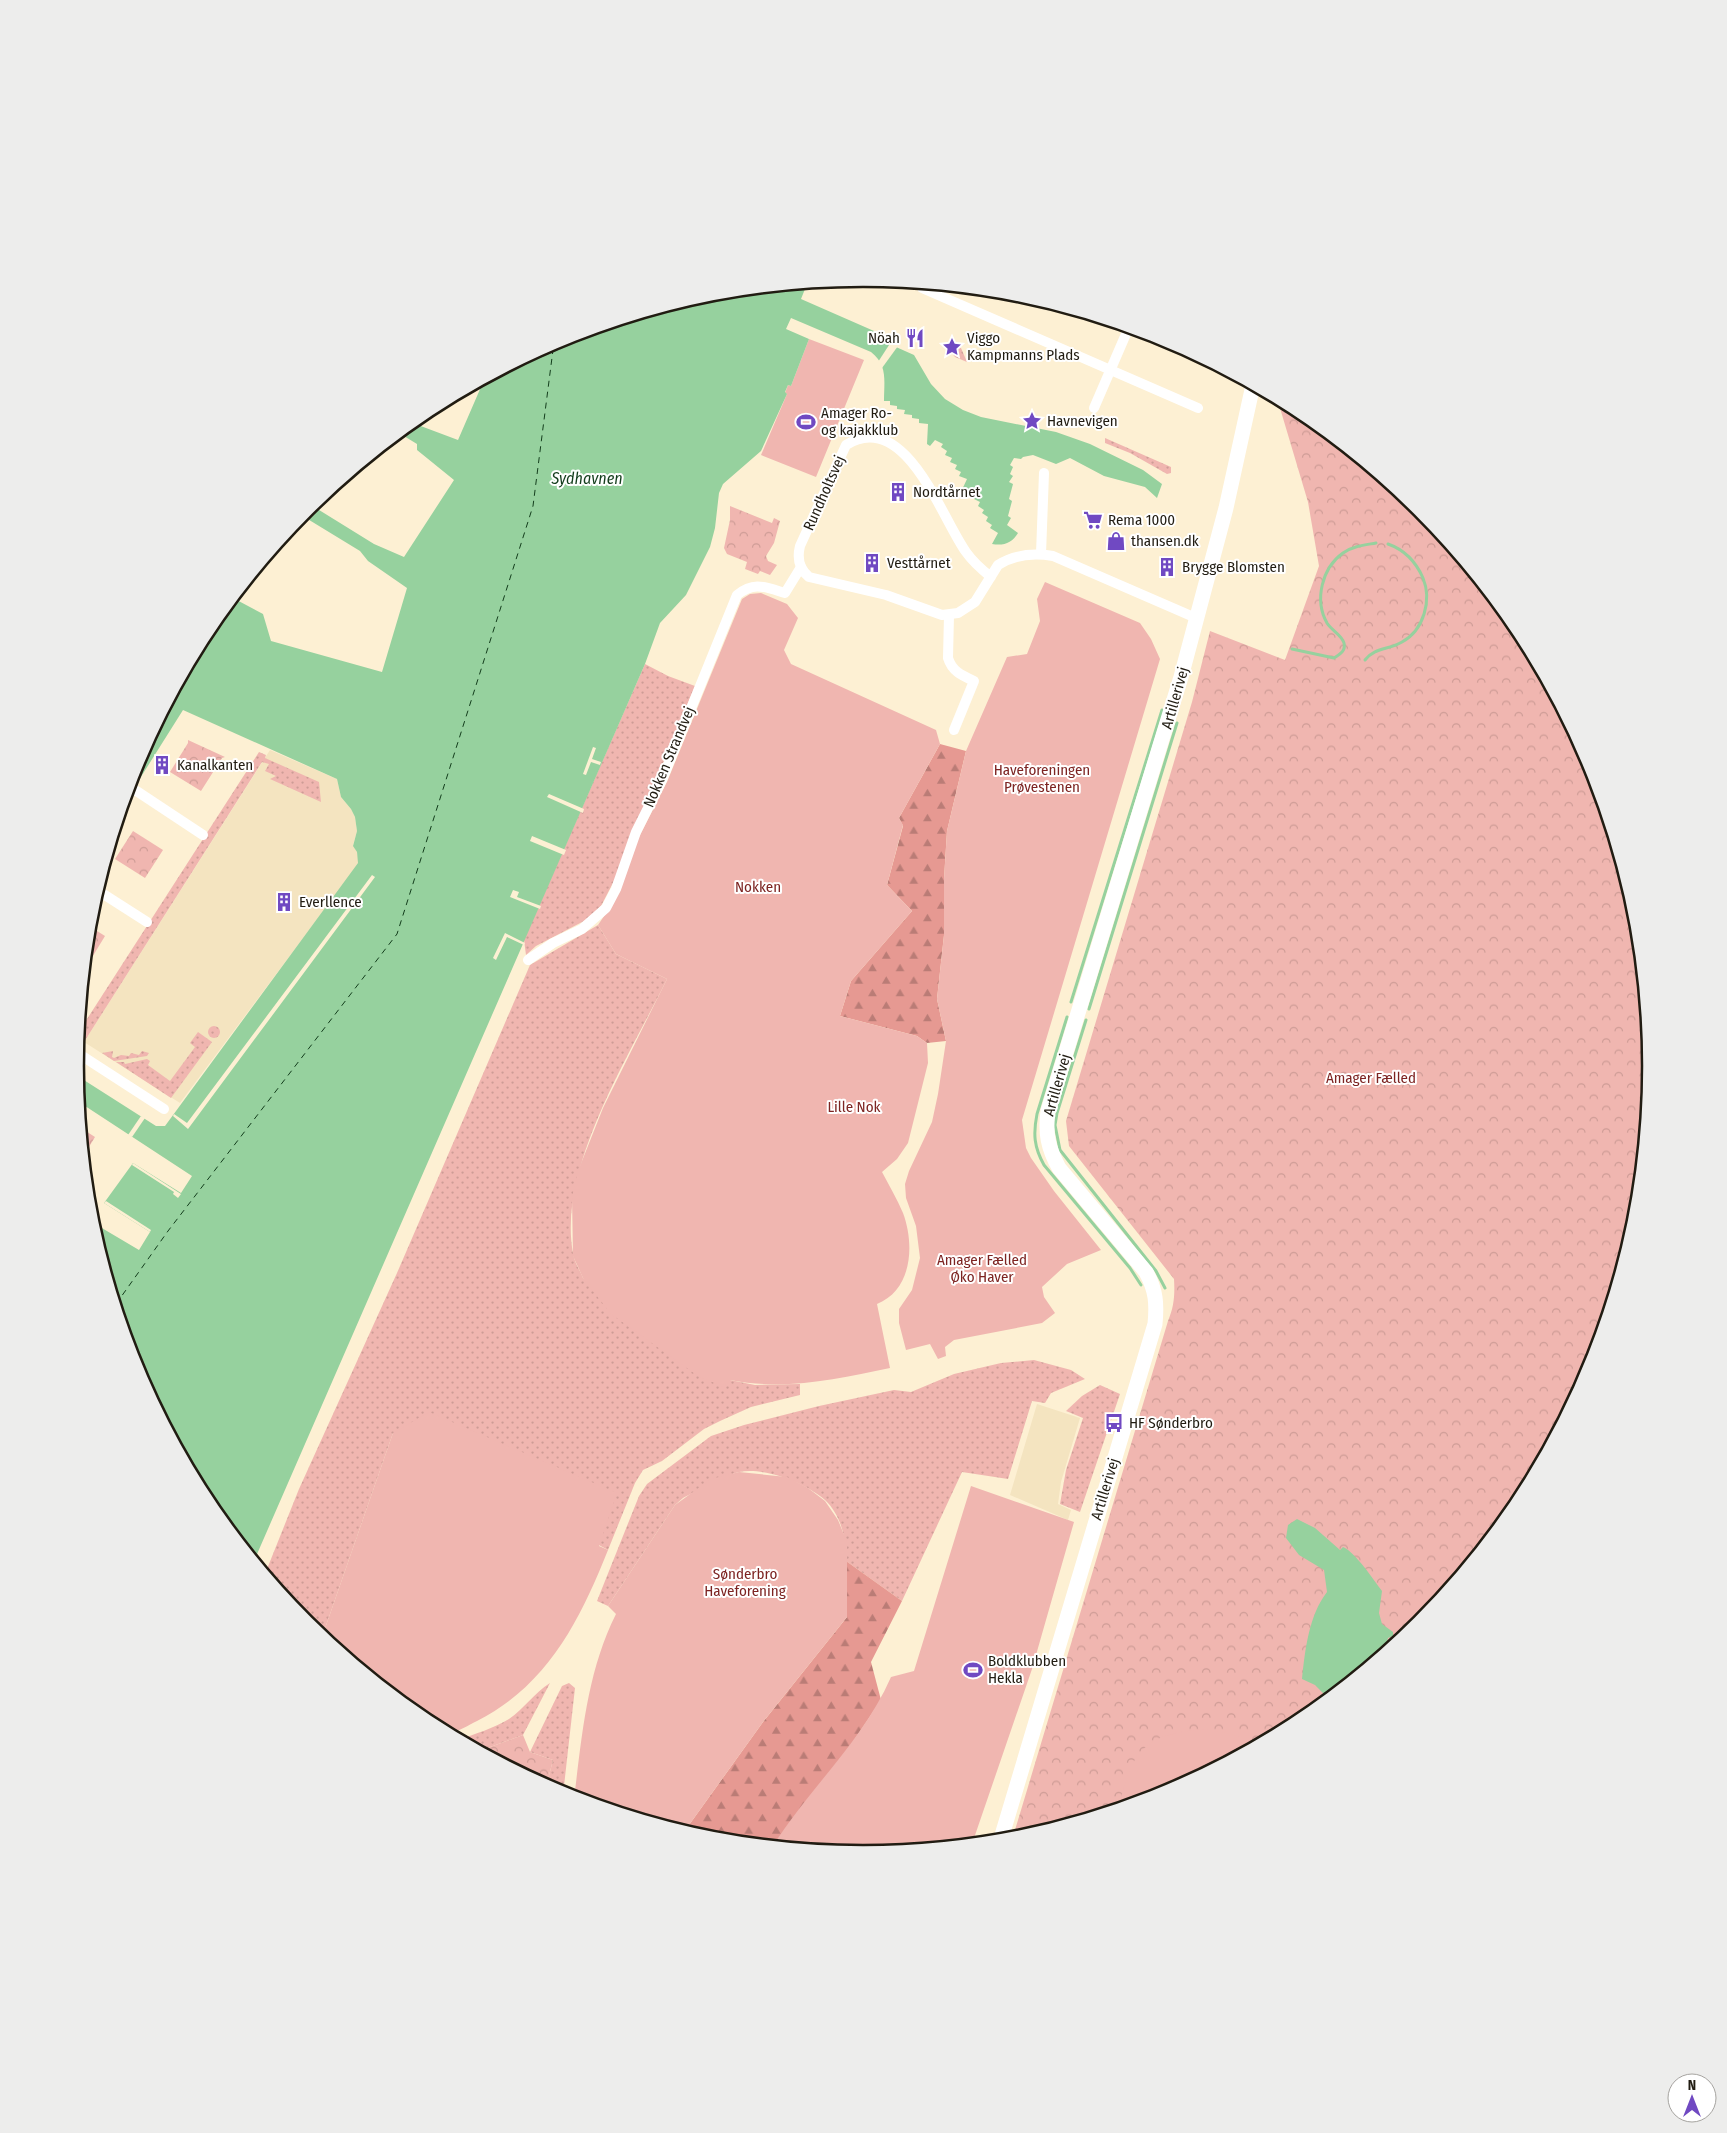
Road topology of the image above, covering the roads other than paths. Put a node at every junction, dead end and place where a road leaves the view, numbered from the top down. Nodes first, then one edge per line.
1 (922, 289) edge
2 (1126, 333) edge
3 (1110, 370) junction
4 (1252, 390) edge
5 (1094, 408) dead end
6 (1198, 408) dead end
7 (1044, 473) dead end
8 (1041, 554) junction
9 (801, 567) junction
10 (990, 577) junction
11 (949, 615) junction
12 (1196, 618) junction
13 (954, 730) dead end
14 (135, 791) edge
15 (203, 835) dead end
16 (103, 894) edge
17 (147, 922) dead end
18 (528, 960) dead end
19 (84, 1057) edge
20 (164, 1109) dead end
21 (1003, 1833) edge

1 - 3 street
2 - 3 street
3 - 5 street
3 - 6 street
4 - 12 street, Artillerivej
7 - 8 street
8 - 10 street
8 - 12 street
9 - 10 street, Rundholtsvej
9 - 11 street
9 - 18 street, Nokken Strandvej
10 - 11 street
11 - 13 street
12 - 21 street, Artillerivej
14 - 15 street
16 - 17 street
19 - 20 street

